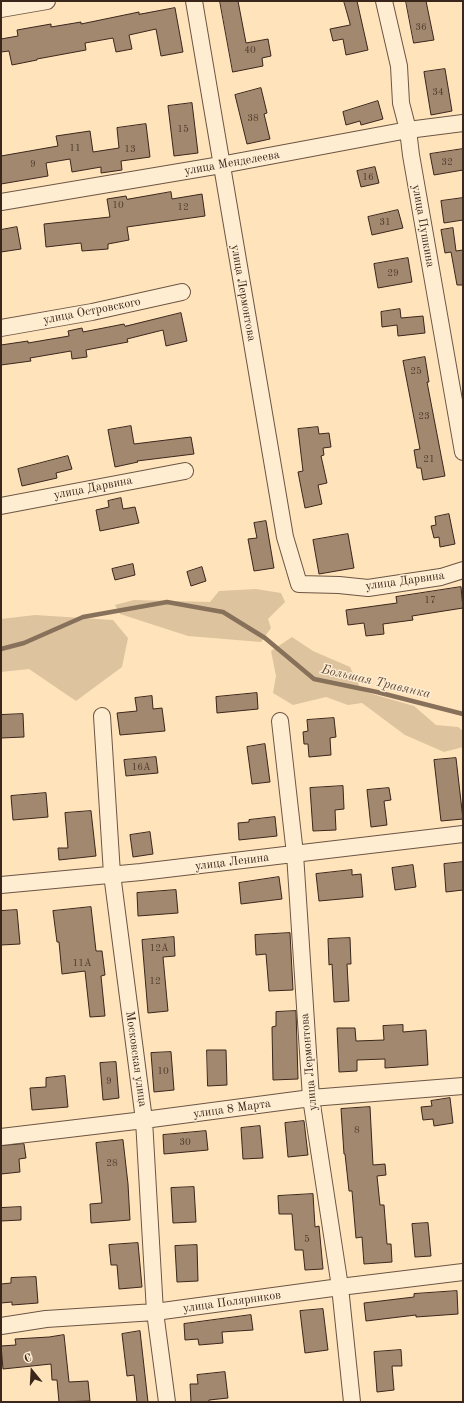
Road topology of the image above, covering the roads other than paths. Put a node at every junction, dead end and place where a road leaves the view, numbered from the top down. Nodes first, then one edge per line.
1 (47, 1) edge
2 (194, 1) edge
3 (384, 1) edge
4 (1, 9) edge
5 (463, 123) edge
6 (408, 130) junction
7 (221, 165) junction
8 (1, 202) edge
9 (182, 292) dead end
10 (1, 328) edge
11 (463, 452) edge
12 (185, 471) dead end
13 (1, 506) edge
14 (463, 570) edge
15 (299, 584) joint
16 (102, 716) dead end
17 (280, 721) dead end
18 (463, 834) edge
19 (295, 854) junction
20 (112, 874) junction
21 (1, 885) edge
22 (463, 1086) edge
23 (311, 1098) junction
24 (144, 1120) junction
25 (1, 1137) edge
26 (463, 1272) edge
27 (340, 1287) junction
28 (156, 1312) junction
29 (1, 1326) edge
30 (166, 1402) edge
31 (352, 1402) edge

1 - 4 street
2 - 7 street, улица Лермонтова
3 - 6 street, улица Пушкина
5 - 6 street, улица Менделеева
6 - 7 street, улица Менделеева
6 - 11 street, улица Пушкина
7 - 8 street, улица Менделеева
7 - 15 street, улица Лермонтова
9 - 10 street, улица Островского
12 - 13 street, улица Дарвина
14 - 15 street, улица Дарвина
16 - 20 street, Московская улица
17 - 19 street, улица Лермонтова
18 - 19 street, улица Ленина
19 - 20 street, улица Ленина
19 - 23 street, улица Лермонтова
20 - 21 street, улица Ленина
20 - 24 street, Московская улица
22 - 23 street, улица 8 Марта
23 - 24 street, улица 8 Марта
23 - 27 street, улица Лермонтова
24 - 25 street, улица 8 Марта
24 - 28 street, Московская улица
26 - 27 street, улица Полярников
27 - 28 street, улица Полярников
27 - 31 street, улица Лермонтова
28 - 29 street, улица Полярников
28 - 30 street, Московская улица

